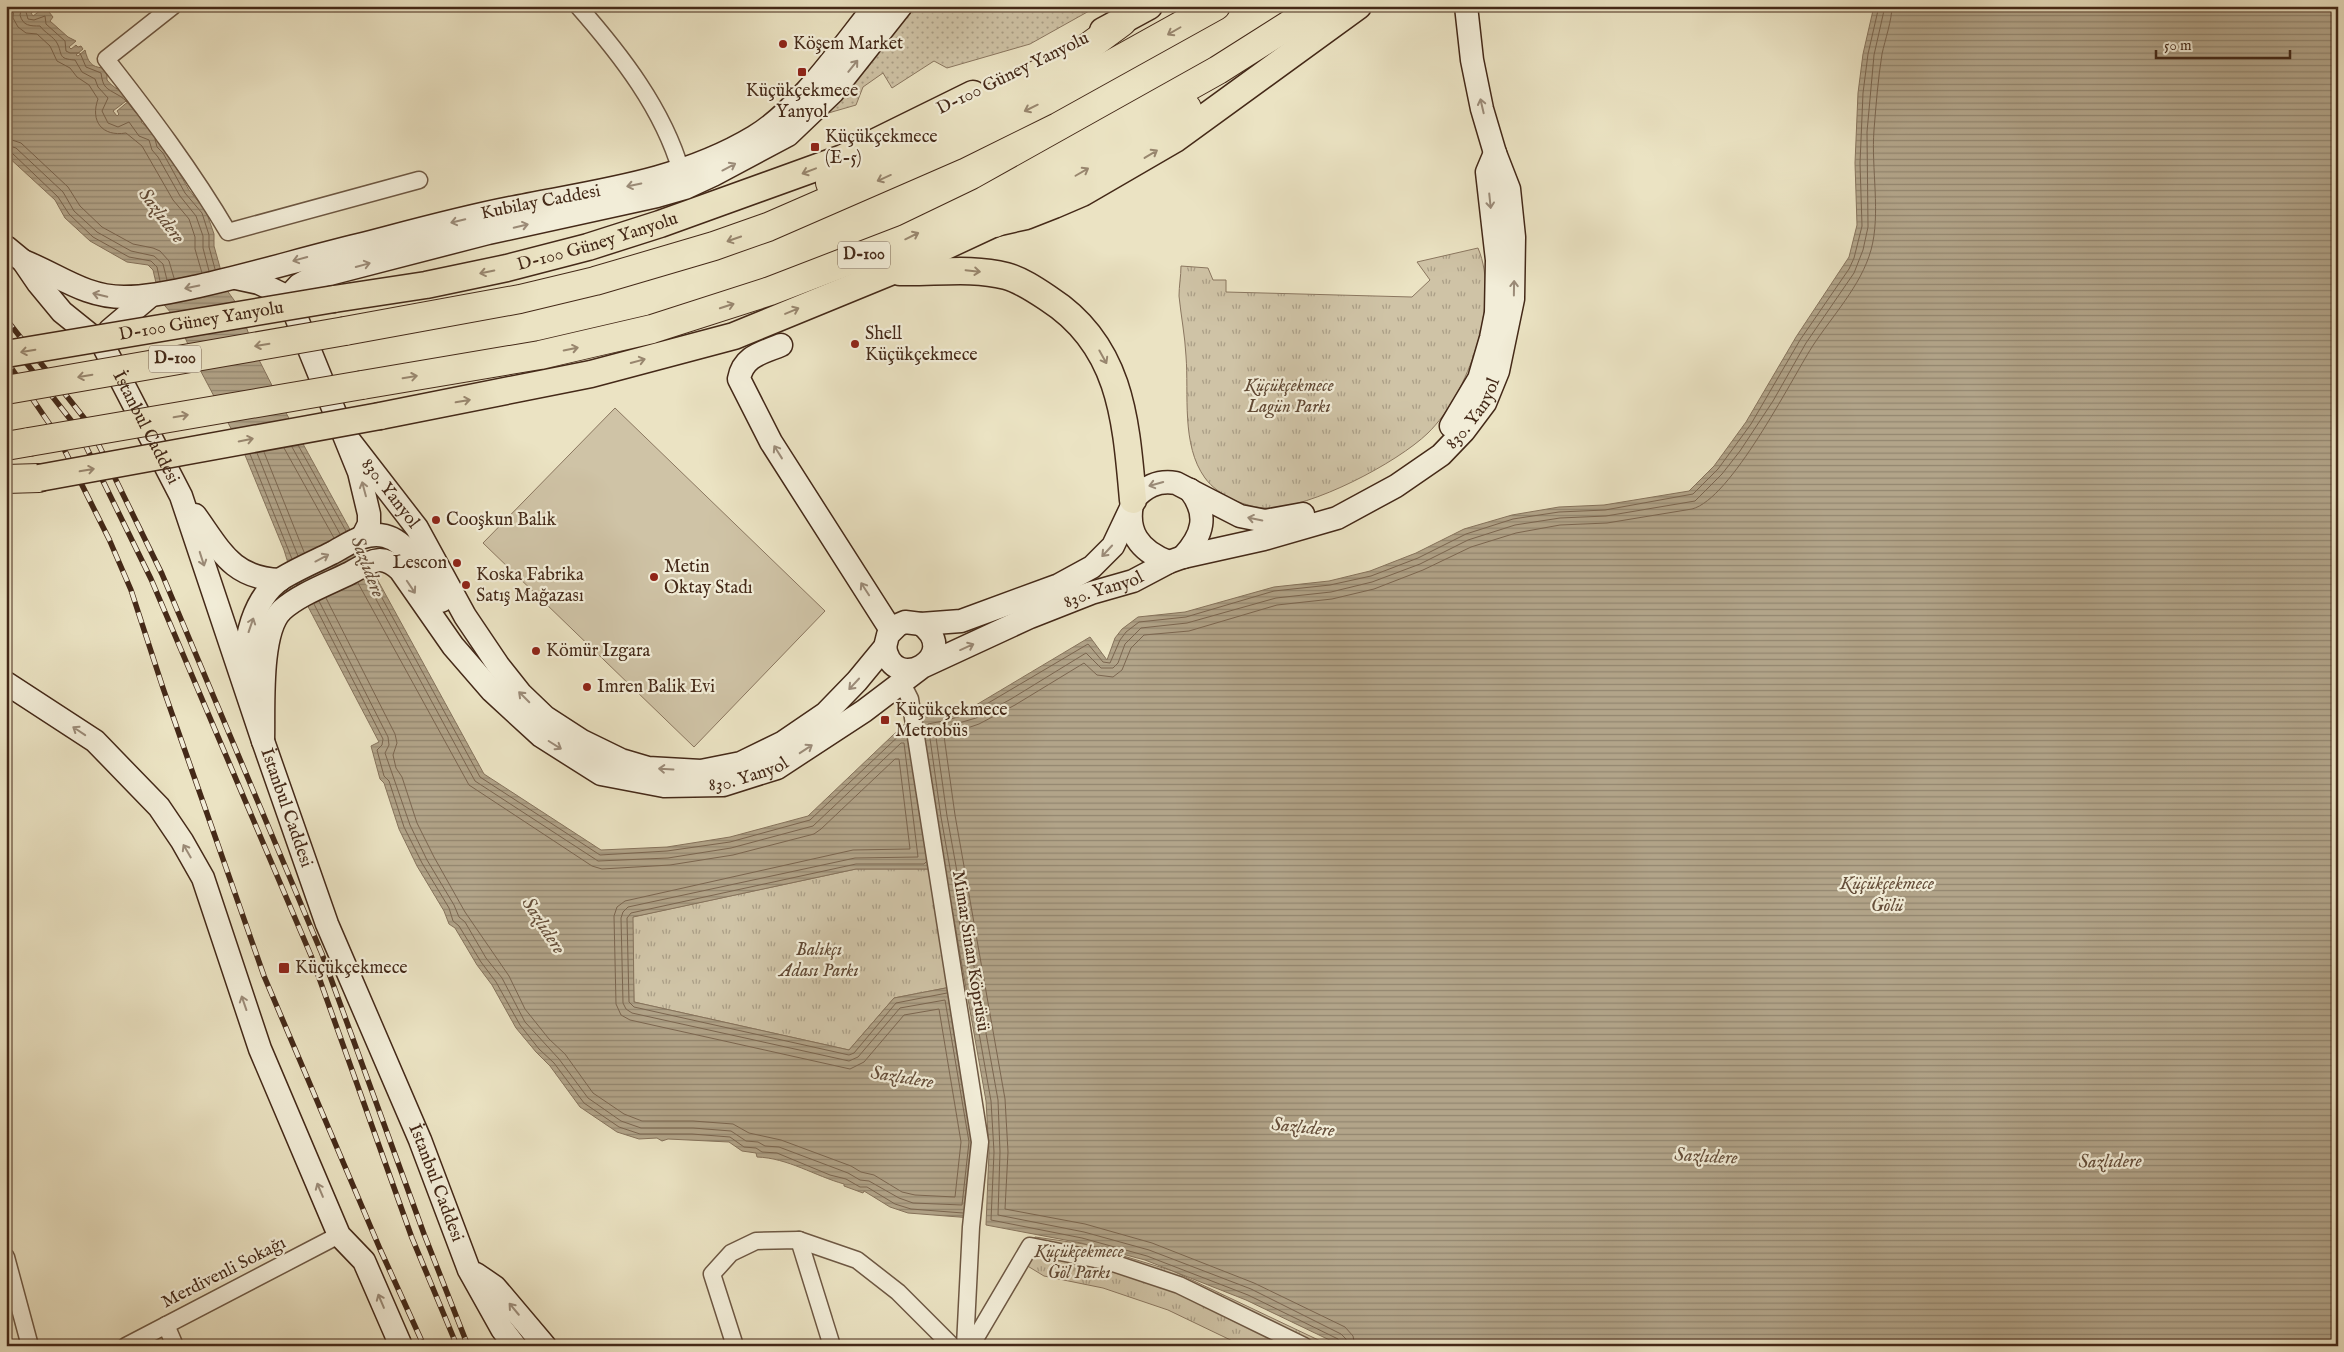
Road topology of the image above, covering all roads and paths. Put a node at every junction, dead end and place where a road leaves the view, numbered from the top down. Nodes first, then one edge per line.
1 (173, 6) edge
2 (578, 6) edge
3 (875, 6) edge
4 (901, 6) edge
5 (1149, 6) edge
6 (1216, 6) edge
7 (1319, 6) edge
8 (1331, 6) edge
9 (1358, 6) edge
10 (1466, 6) edge
11 (1122, 22) junction
12 (681, 171) junction
13 (419, 180) dead end
14 (995, 224) junction
15 (768, 227) junction
16 (1504, 232) junction
17 (6, 247) edge
18 (23, 261) junction
19 (890, 272) junction
20 (236, 278) junction
21 (149, 296) junction
22 (288, 297) junction
23 (103, 345) junction
24 (781, 345) dead end
25 (6, 354) edge
26 (6, 390) edge
27 (345, 435) junction
28 (18, 444) edge
29 (39, 478) junction
30 (6, 479) edge
31 (6, 485) edge
32 (1190, 490) junction
33 (6, 494) edge
34 (181, 496) junction
35 (1132, 504) junction
36 (363, 536) junction
37 (1176, 560) junction
38 (280, 580) junction
39 (921, 624) junction
40 (888, 638) junction
41 (922, 667) junction
42 (6, 683) edge
43 (902, 683) junction
44 (492, 691) junction
45 (263, 741) junction
46 (339, 1235) junction
47 (799, 1240) junction
48 (6, 1257) edge
49 (469, 1270) junction
50 (8, 1274) edge
51 (166, 1325) junction
52 (30, 1346) edge
53 (126, 1346) edge
54 (174, 1346) edge
55 (400, 1346) edge
56 (515, 1346) edge
57 (545, 1346) edge
58 (735, 1346) edge
59 (832, 1346) edge
60 (952, 1346) edge
61 (965, 1346) edge
62 (971, 1346) edge
63 (1304, 1346) edge

1 - 13 street
2 - 12 street
3 - 12 main road, Kubilay Caddesi
22 -> 4 main road, Kubilay Caddesi
5 - 11 main road, D-100 Güney Yanyolu
6 -> 15 highway, D-100
28 -> 7 highway, D-100, bridge
14 -> 8 highway
14 -> 9 main road
16 -> 10 main road, 830. Yanyol
11 - 15 highway
11 -> 25 main road, D-100 Güney Yanyolu, bridge
12 -> 20 main road, Kubilay Caddesi
14 - 19 main road
15 -> 26 highway, D-100, bridge
16 -> 32 main road, 830. Yanyol
37 -> 16 main road, 830. Yanyol
17 - 18 main road
21 -> 18 main road, Kubilay Caddesi
18 - 23 main road
29 -> 19 main road, bridge
19 -> 35 main road
20 -> 21 main road, Kubilay Caddesi
20 - 22 main road
21 - 23 main road
22 - 27 main road
23 - 34 main road, İstanbul Caddesi
40 -> 24 main road
36 -> 27 main road
40 -> 27 main road, 830. Yanyol
29 - 30 highway
29 - 31 main road
29 - 33 main road
32 -> 35 main road
32 - 37 main road
34 - 38 main road
34 -> 45 main road, İstanbul Caddesi
35 - 37 main road
35 -> 39 main road, 830. Yanyol
38 -> 36 main road
36 - 44 main road
41 -> 37 main road, 830. Yanyol
45 -> 38 main road
39 - 40 main road, 830. Yanyol
39 - 41 main road
40 - 41 main road
41 - 43 main road, 830. Yanyol
46 -> 42 main road
44 -> 43 main road, 830. Yanyol
43 - 61 street, Mimar Sinan Köprüsü
45 -> 44 main road
45 - 49 main road, İstanbul Caddesi
46 - 51 street, Merdivenli Sokağı
55 -> 46 main road
47 - 58 street
47 - 59 street
47 - 60 street
48 - 50 street
49 - 56 main road, İstanbul Caddesi
57 -> 49 main road
50 - 52 street
51 - 53 street, Merdivenli Sokağı
51 - 54 street
62 - 63 street

